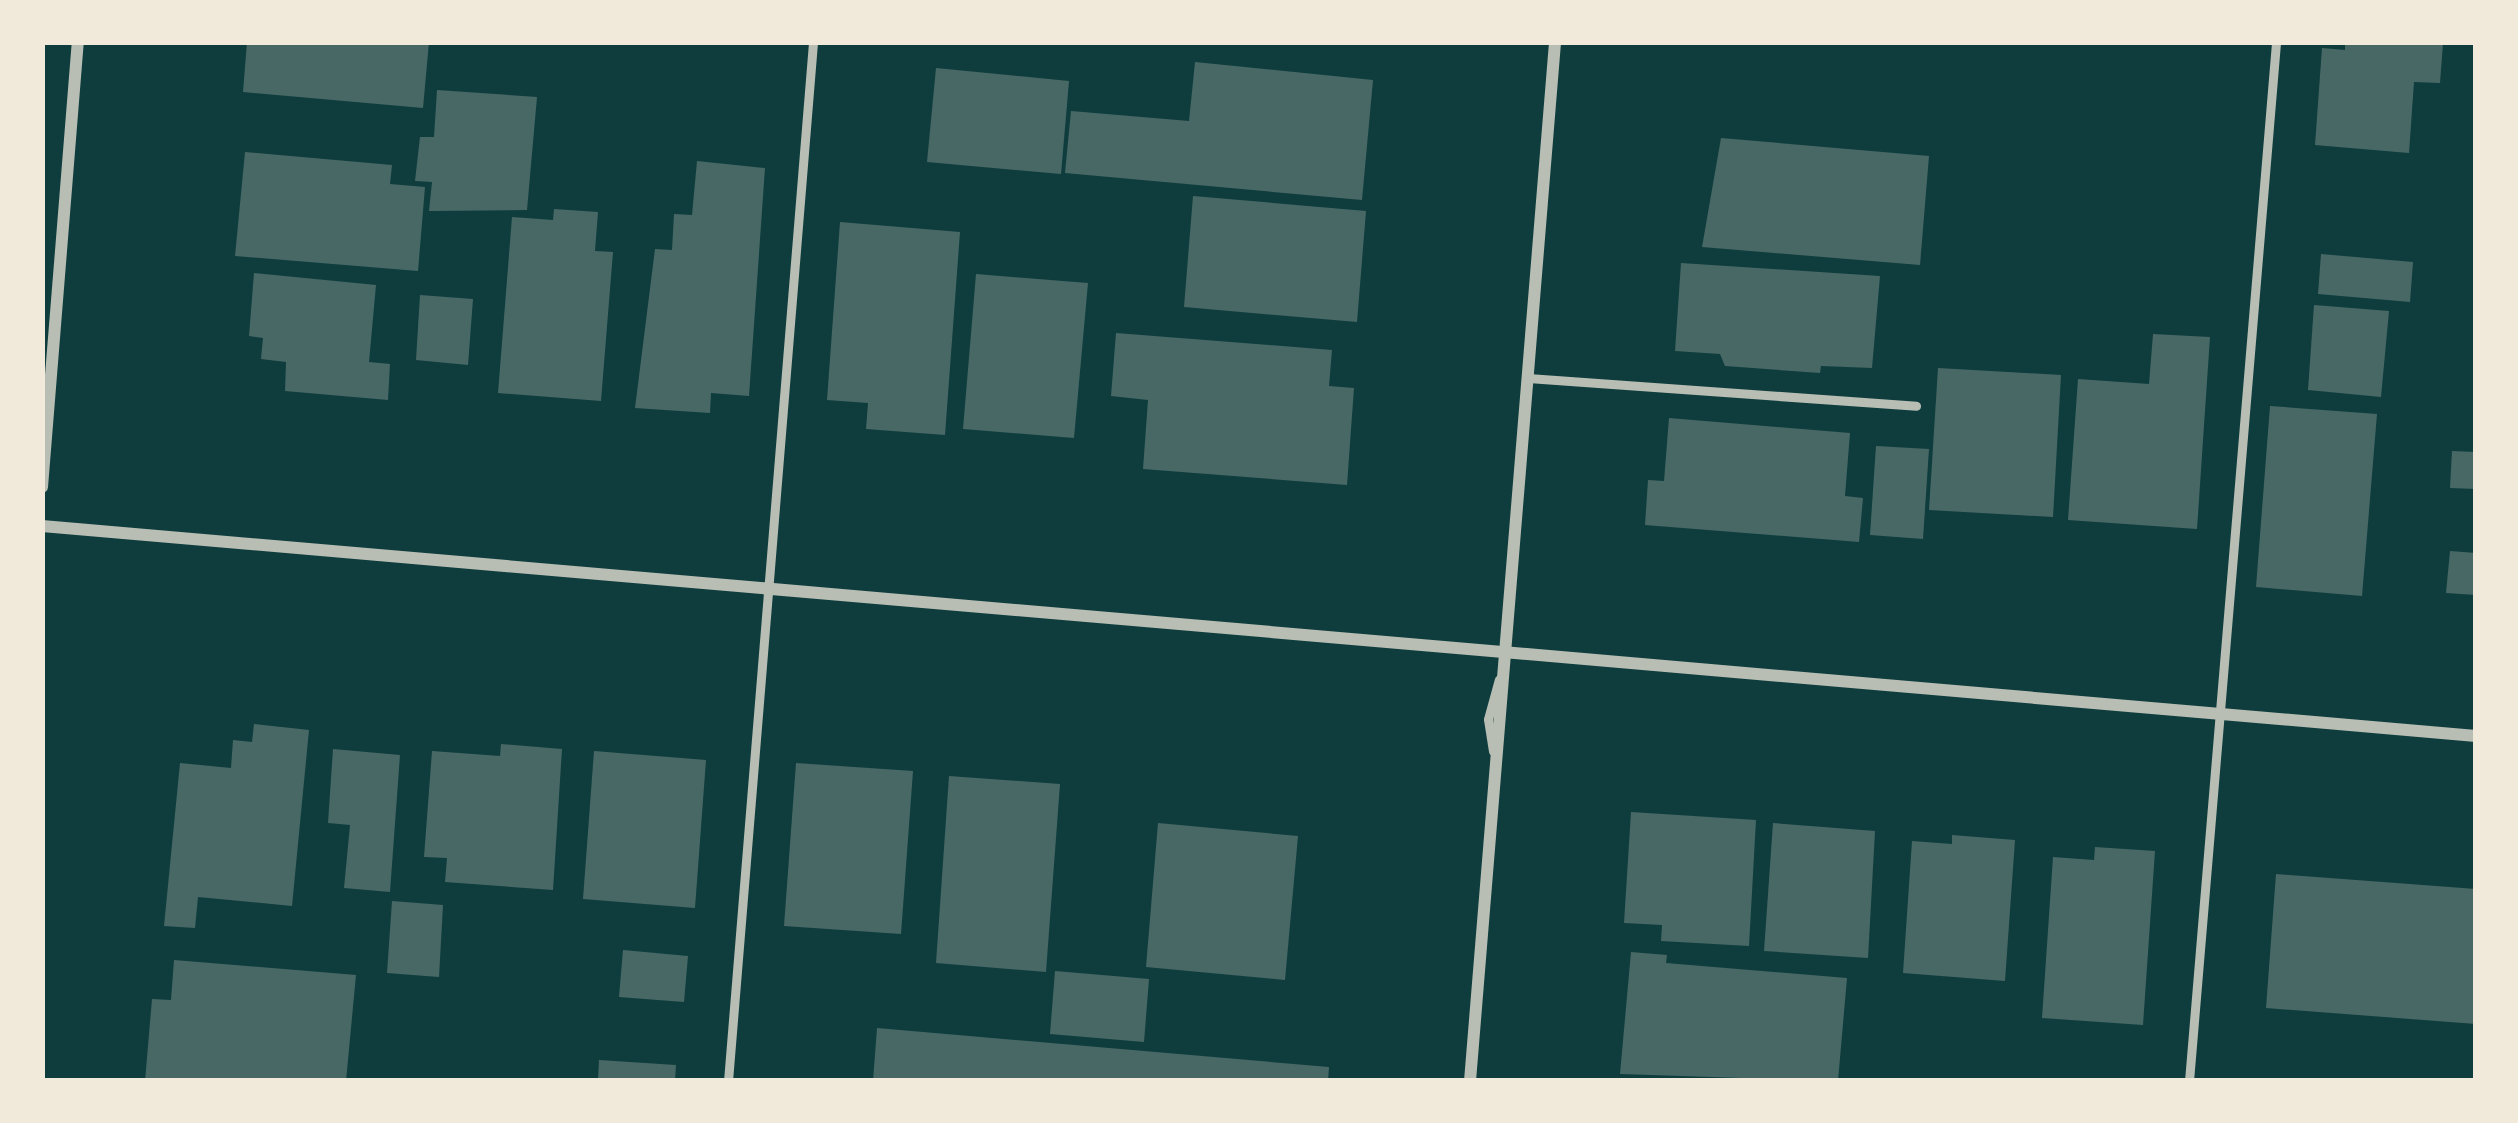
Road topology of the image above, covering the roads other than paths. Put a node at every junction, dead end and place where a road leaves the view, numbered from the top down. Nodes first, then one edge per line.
1 (78, 42) edge
2 (813, 42) edge
3 (1555, 42) edge
4 (2276, 42) edge
5 (1528, 378) junction
6 (1916, 406) dead end
7 (42, 487) edge
8 (42, 526) edge
9 (766, 589) junction
10 (1506, 651) junction
11 (2218, 715) junction
12 (2476, 736) edge
13 (1497, 775) joint
14 (1495, 795) joint
15 (728, 1081) edge
16 (1470, 1081) edge
17 (2189, 1081) edge

1 - 7 street
2 - 9 lane
3 - 5 street
4 - 11 lane
5 - 6 lane
5 - 10 street
8 - 9 street
9 - 10 street
9 - 15 lane
10 - 11 street
10 - 13 street
11 - 12 street
11 - 17 lane
13 - 14 lane
14 - 16 street

